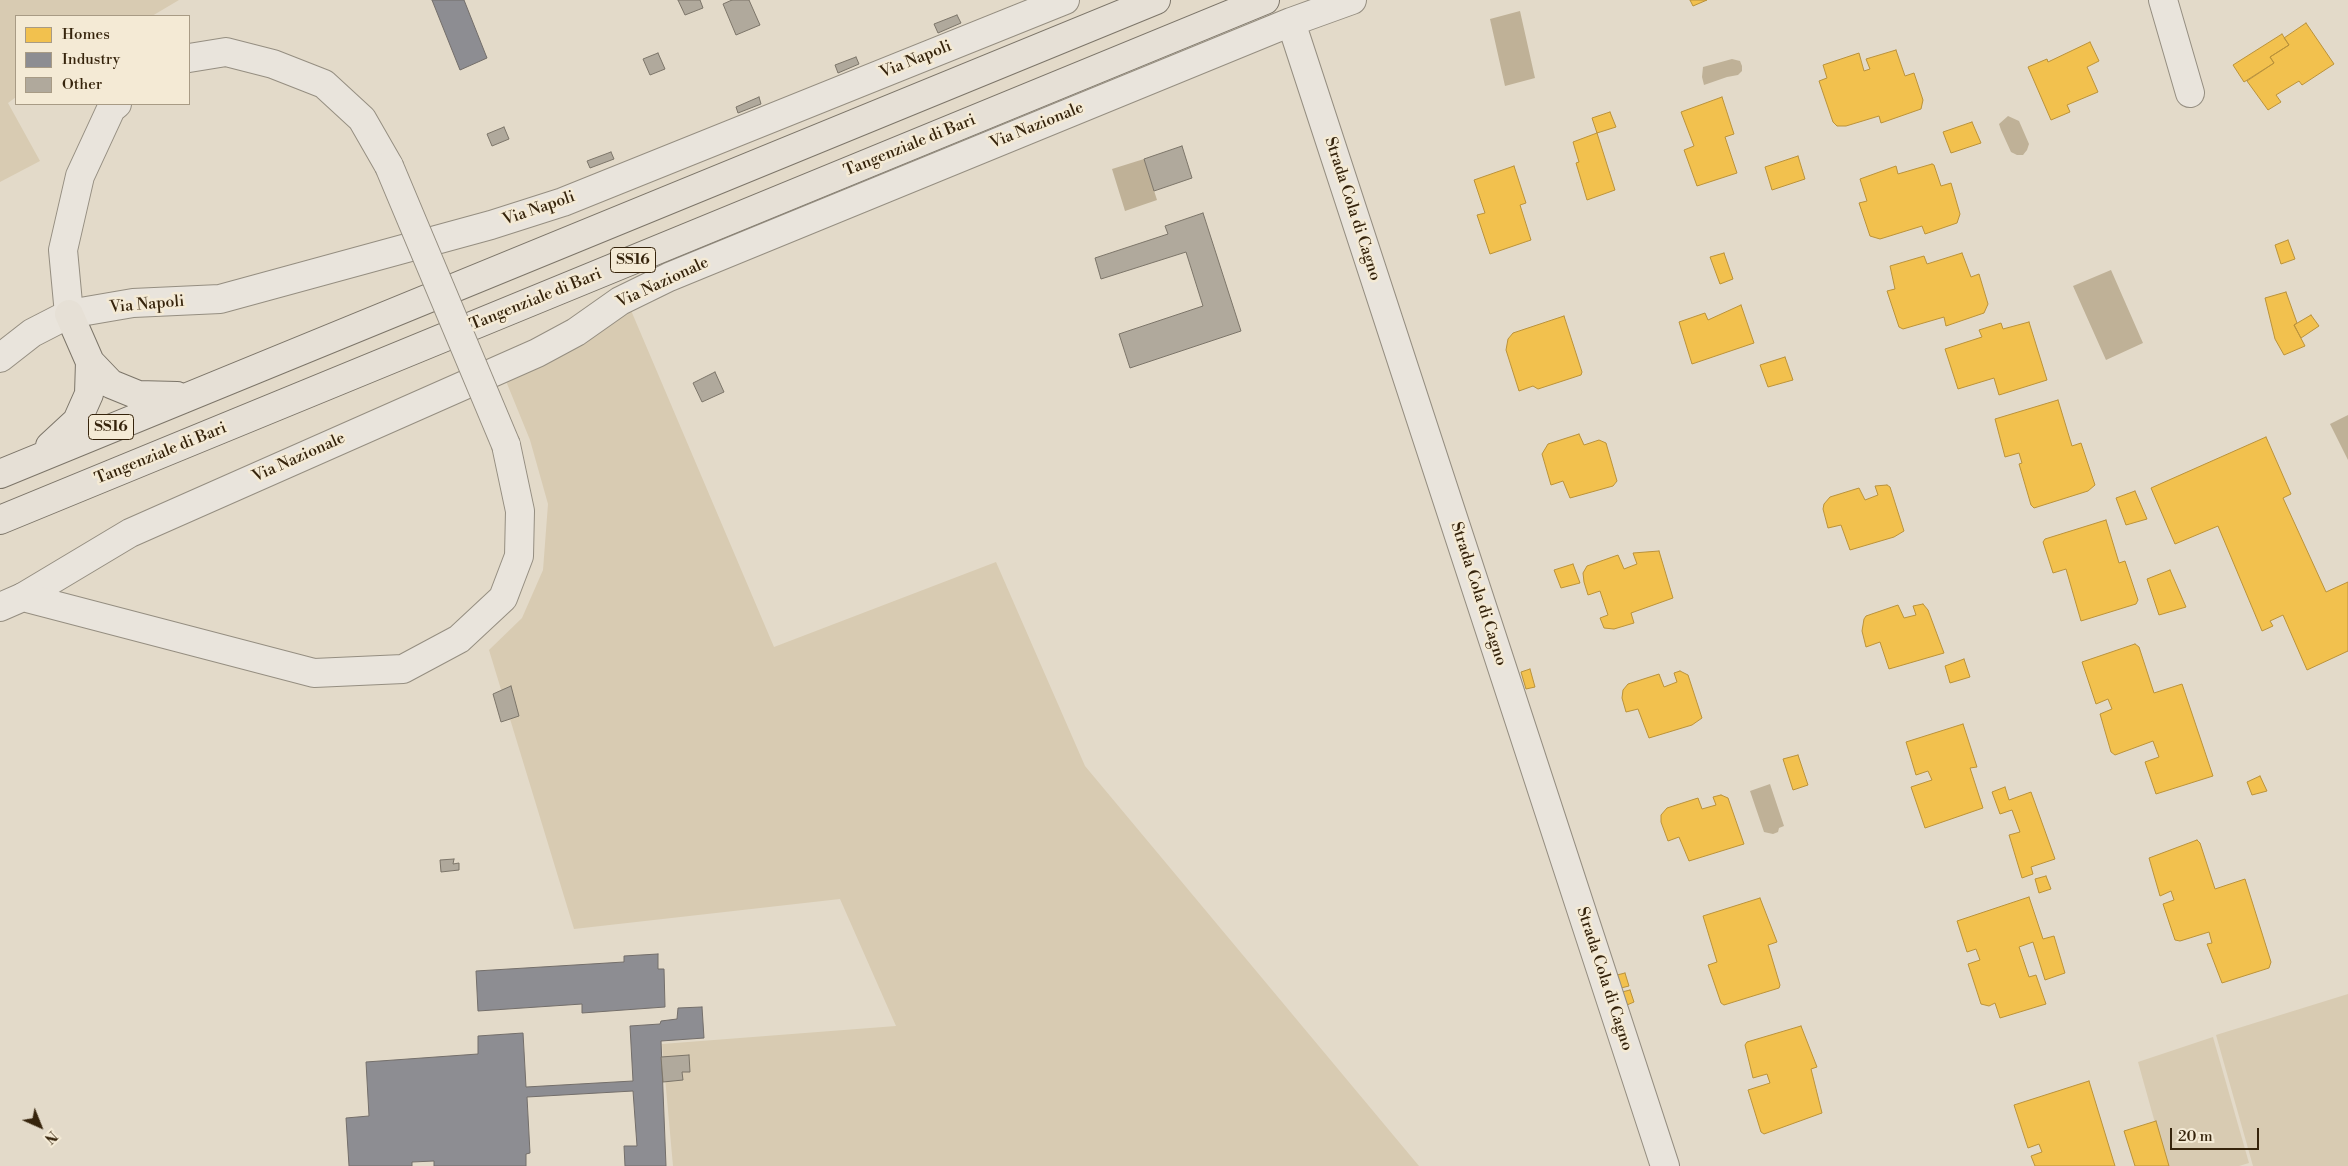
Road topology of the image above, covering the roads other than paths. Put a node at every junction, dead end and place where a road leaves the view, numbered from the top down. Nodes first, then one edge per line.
1 (1065, 0) edge
2 (1156, 0) edge
3 (1265, 0) edge
4 (1352, 0) edge
5 (2162, 0) edge
6 (1291, 22) junction
7 (190, 58) edge
8 (2190, 93) dead end
9 (116, 105) edge
10 (69, 314) junction
11 (0, 358) edge
12 (90, 362) junction
13 (186, 396) junction
14 (36, 459) junction
15 (0, 474) edge
16 (0, 520) edge
17 (11, 602) edge
18 (1665, 1166) edge

1 - 10 street, Via Napoli
2 - 13 highway, SS16
3 - 16 highway, Tangenziale di Bari / SS16
4 - 6 street, Via Nazionale
5 - 8 street
6 - 17 street, Via Nazionale
6 - 18 street, Strada Cola di Cagno
7 - 17 street, Via Nazionale, bridge
9 - 10 street
10 - 11 street, Via Napoli
10 - 12 highway
12 - 13 highway
12 - 14 highway
13 - 14 highway, SS16
14 - 15 highway, SS16

